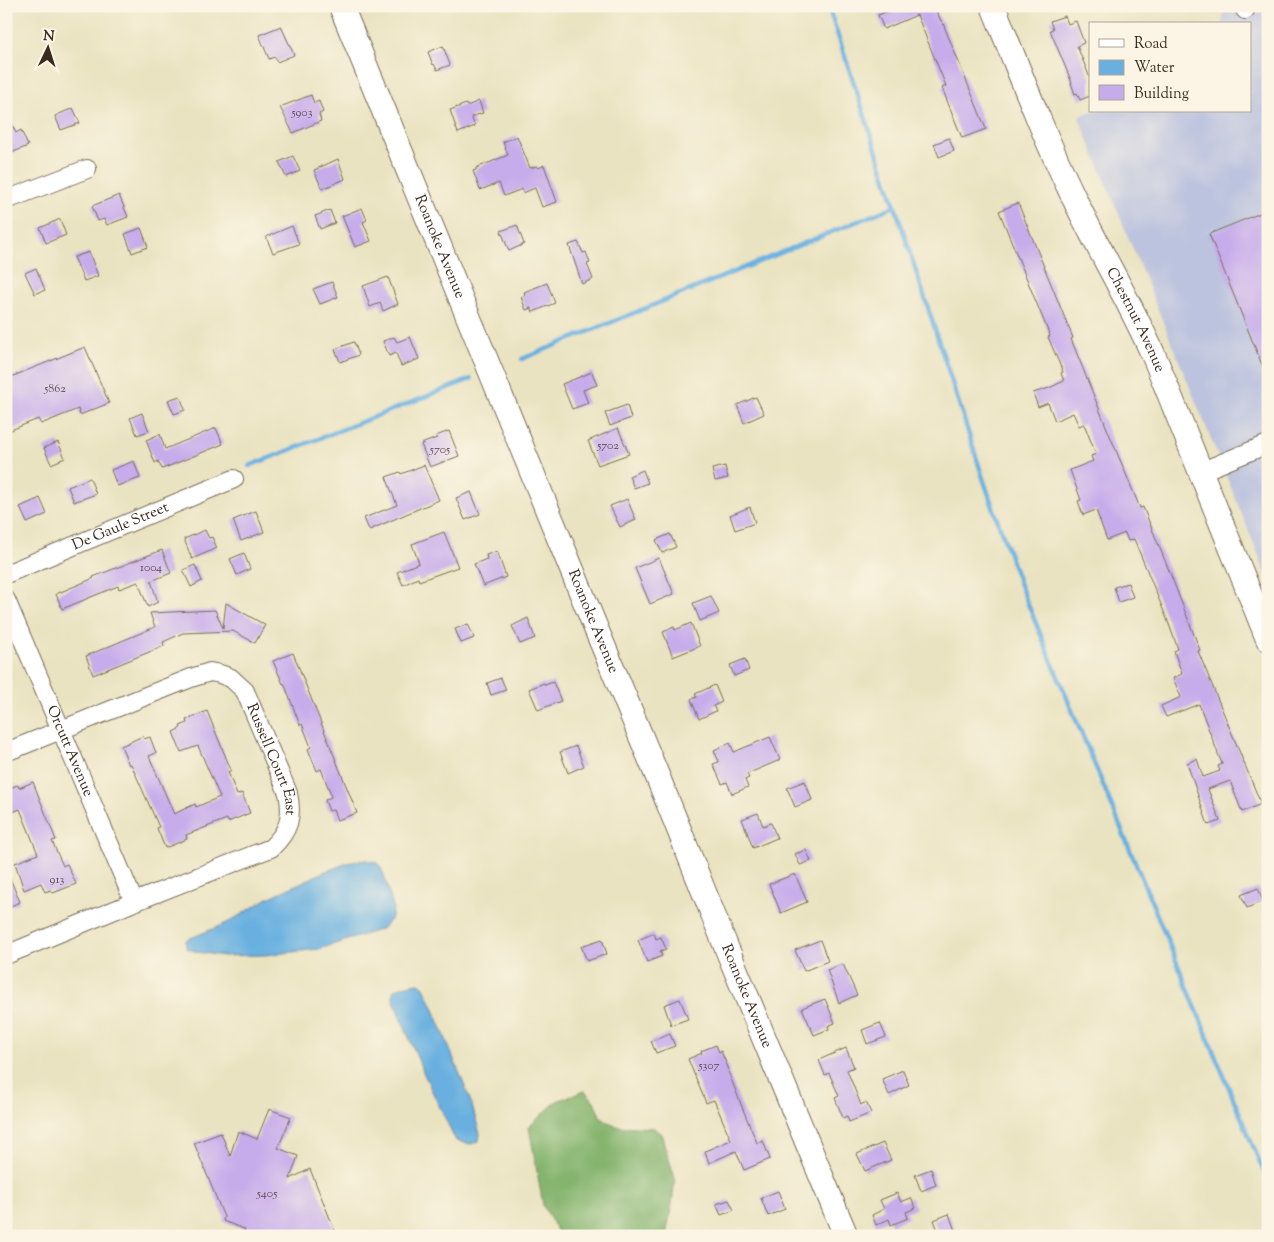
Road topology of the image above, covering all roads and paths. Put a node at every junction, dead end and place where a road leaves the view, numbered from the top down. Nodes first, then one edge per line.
1 (341, 6) edge
2 (992, 6) edge
3 (87, 170) dead end
4 (6, 200) edge
5 (1268, 444) edge
6 (1200, 472) junction
7 (234, 479) dead end
8 (6, 574) edge
9 (6, 600) edge
10 (1268, 639) edge
11 (61, 730) junction
12 (6, 752) edge
13 (134, 902) junction
14 (6, 955) edge
15 (846, 1236) edge

1 - 15 street, Roanoke Avenue
2 - 6 street, Chestnut Avenue
3 - 4 street
5 - 6 street
6 - 10 street, Chestnut Avenue
7 - 8 street, De Gaule Street
9 - 11 street, Orcutt Avenue
11 - 12 street, Russell Court East
11 - 13 street, Orcutt Avenue
11 - 13 street, Russell Court East
13 - 14 street, Russell Court East

